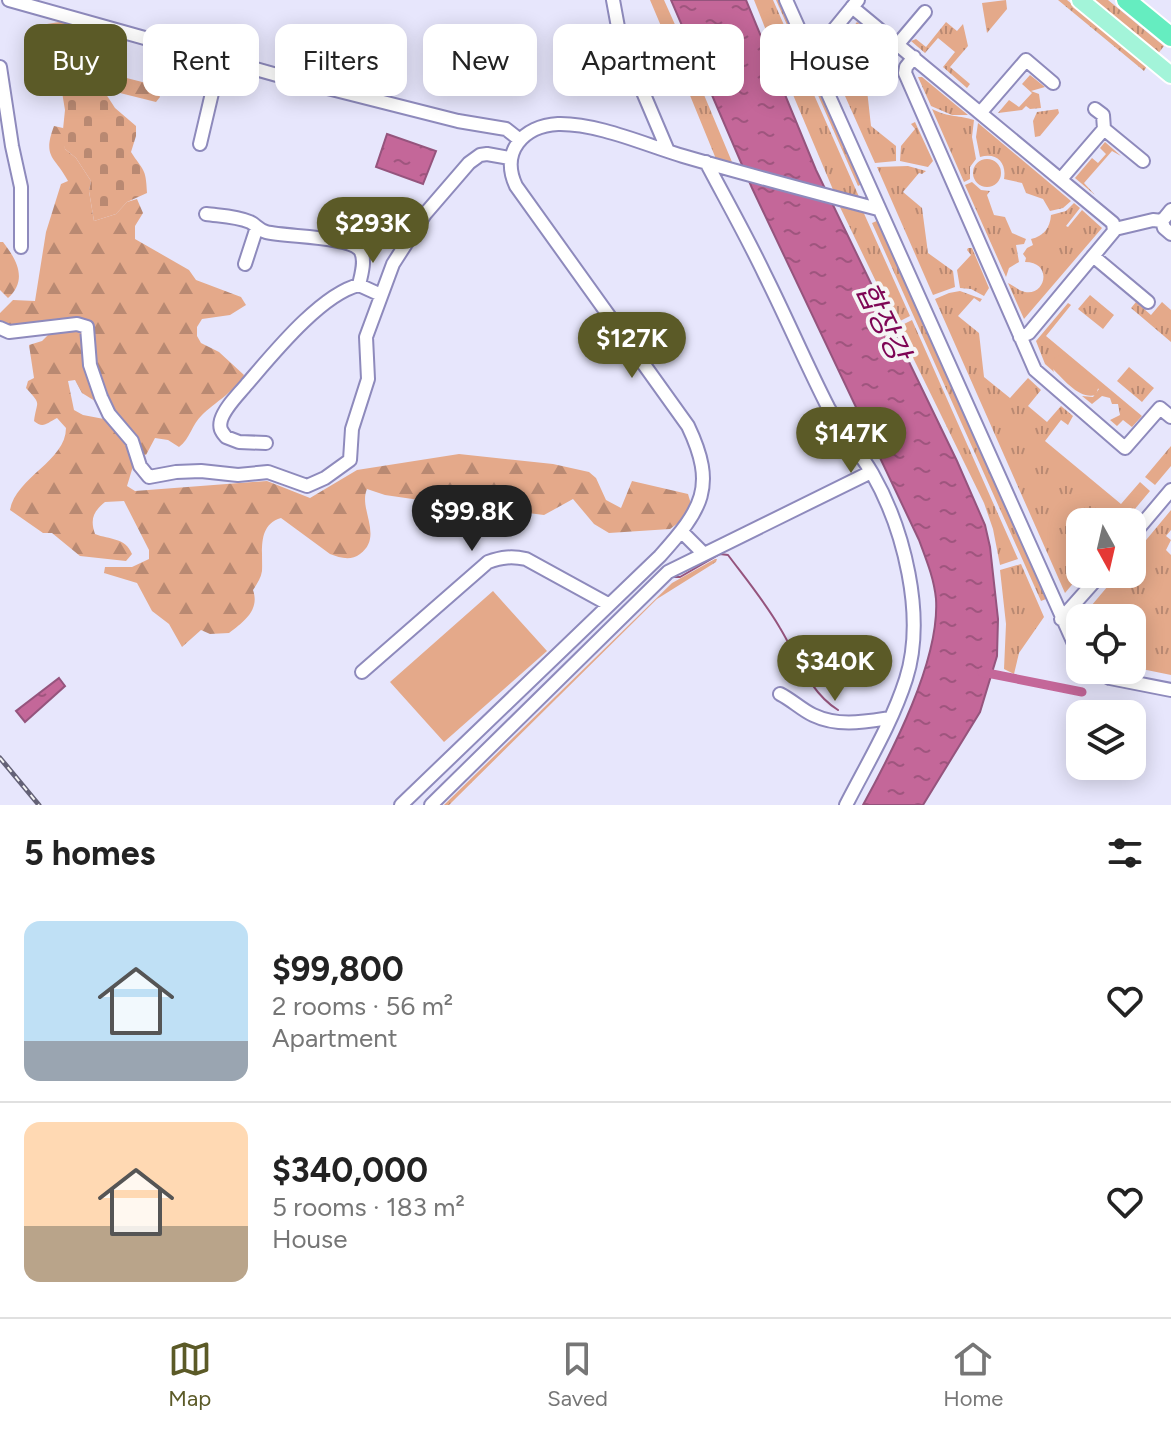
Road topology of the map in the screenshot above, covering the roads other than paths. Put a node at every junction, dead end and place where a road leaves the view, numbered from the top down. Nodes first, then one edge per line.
1 (9, 0) edge
2 (613, 0) edge
3 (786, 0) edge
4 (1080, 0) edge
5 (1126, 0) edge
6 (1142, 0) edge
7 (855, 3) edge
8 (925, 12) dead end
9 (796, 24) edge
10 (838, 24) edge
11 (877, 24) edge
12 (1171, 25) edge
13 (143, 37) edge
14 (1171, 37) edge
15 (898, 44) joint
16 (914, 57) junction
17 (0, 67) edge
18 (259, 69) edge
19 (1171, 75) edge
20 (1053, 83) dead end
21 (211, 96) edge
22 (828, 96) edge
23 (1095, 109) dead end
24 (981, 112) junction
25 (1104, 129) junction
26 (520, 140) junction
27 (200, 144) dead end
28 (668, 151) junction
29 (510, 158) junction
30 (1143, 161) dead end
31 (706, 162) junction
32 (1061, 179) junction
33 (878, 209) junction
34 (1171, 210) edge
35 (206, 214) dead end
36 (1162, 221) junction
37 (257, 227) junction
38 (1115, 229) junction
39 (1171, 234) edge
40 (21, 247) dead end
41 (1093, 256) junction
42 (245, 264) dead end
43 (359, 285) junction
44 (381, 295) junction
45 (1148, 302) dead end
46 (0, 328) edge
47 (1020, 337) junction
48 (1171, 417) edge
49 (266, 443) dead end
50 (871, 472) junction
51 (1171, 490) edge
52 (1146, 519) edge
53 (682, 532) junction
54 (704, 554) junction
55 (1089, 588) edge
56 (608, 604) junction
57 (1061, 619) junction
58 (1066, 629) edge
59 (362, 672) dead end
60 (1140, 684) edge
61 (1171, 690) edge
62 (780, 694) dead end
63 (890, 718) junction
64 (401, 805) edge
65 (431, 805) edge
66 (846, 805) edge

1 - 13 street
2 - 28 street
3 - 9 street
4 - 19 main road
5 - 14 highway
6 - 12 highway
7 - 10 street
7 - 11 street
8 - 15 street
15 - 16 street
16 - 24 street
16 - 47 street
17 - 40 street
18 - 26 street
20 - 24 street
21 - 27 street
22 - 33 street
23 - 25 street
24 - 32 street
25 - 30 street
25 - 32 street
26 - 28 street
26 - 29 street
28 - 31 street
29 - 44 street
29 - 53 street
31 - 33 street
31 - 50 street
32 - 38 street
33 - 57 street
34 - 36 street
35 - 37 street
36 - 38 street
36 - 39 street
37 - 42 street
37 - 43 street
38 - 41 street
41 - 45 street
41 - 47 street
43 - 44 street
43 - 49 street
44 - 46 street
47 - 48 street
50 - 54 street
50 - 63 street
51 - 52 street
53 - 54 street
53 - 56 street
54 - 65 street
55 - 57 street
56 - 59 street
56 - 64 street
57 - 58 street
60 - 61 street
62 - 63 street
63 - 66 street

